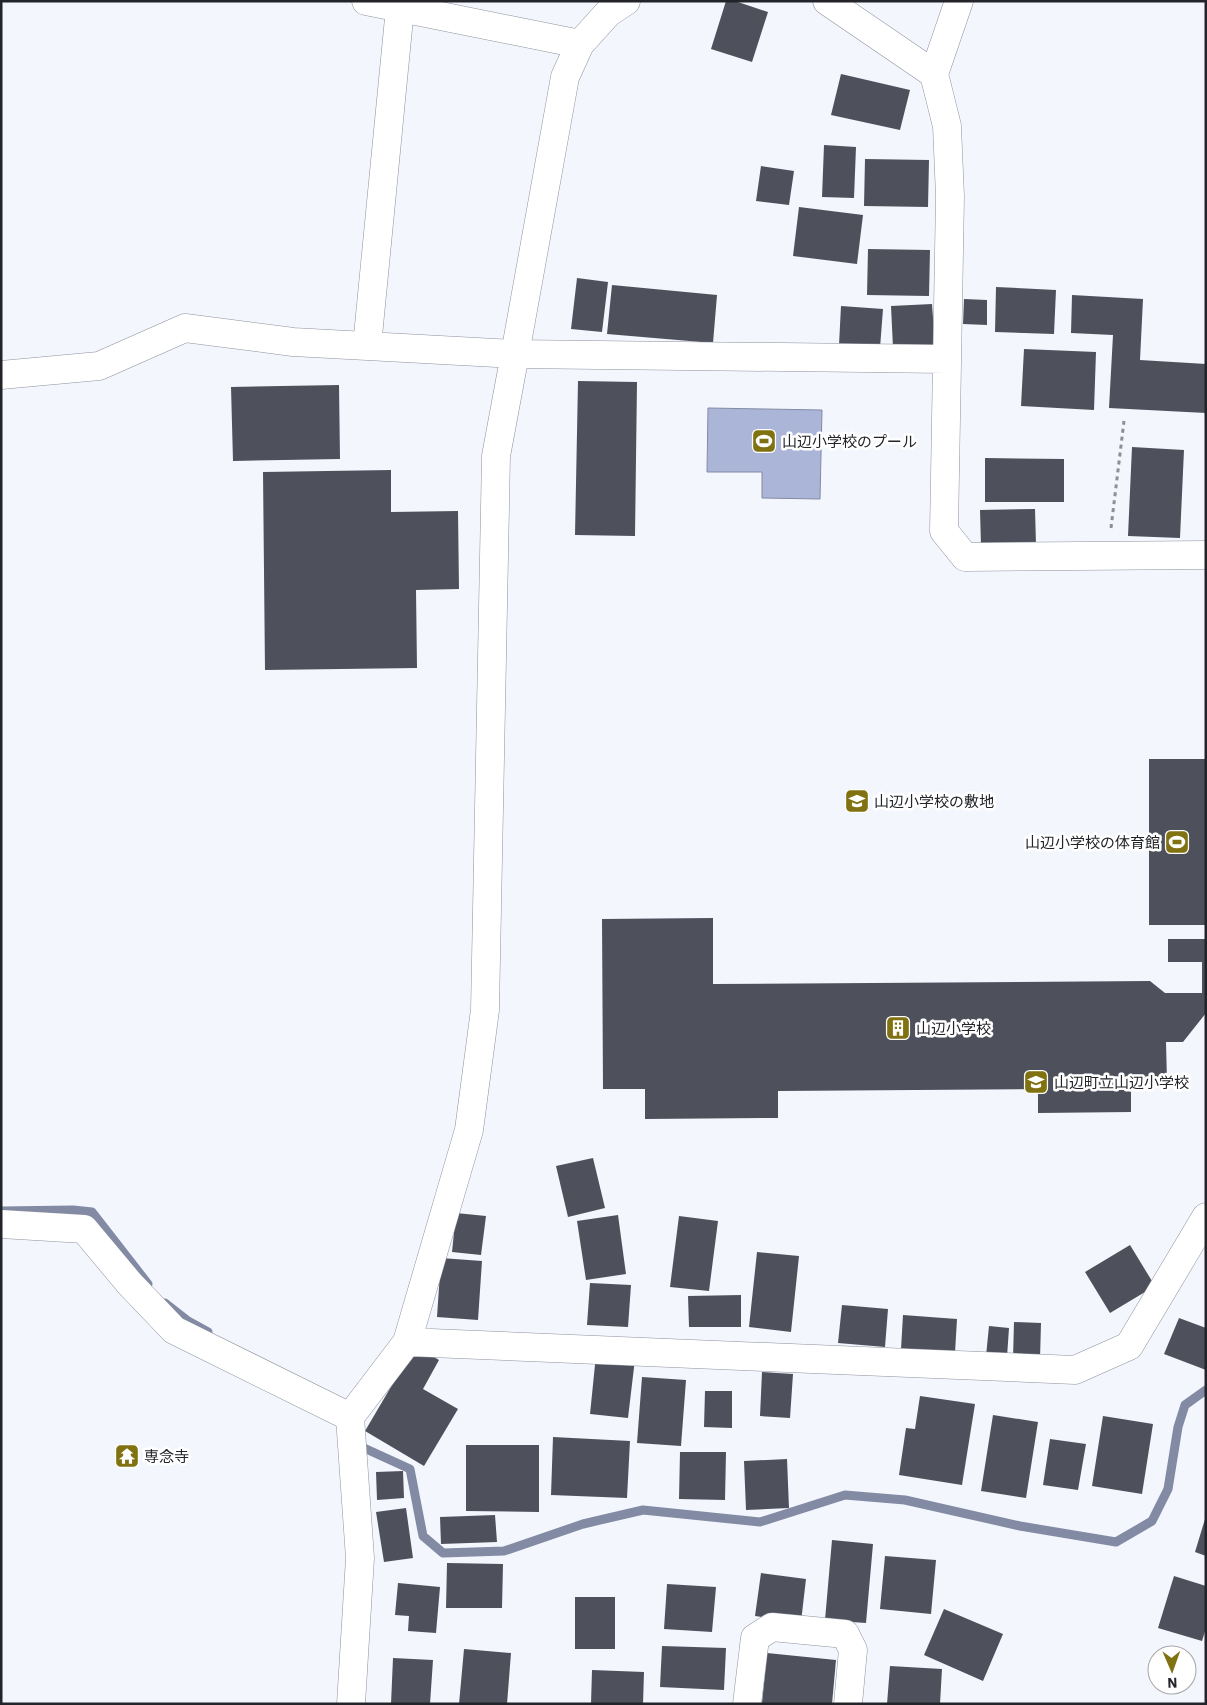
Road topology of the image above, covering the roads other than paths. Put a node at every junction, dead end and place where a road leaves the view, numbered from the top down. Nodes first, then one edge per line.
1 (366, 1) edge
2 (626, 1) edge
3 (827, 1) edge
4 (959, 1) edge
5 (400, 8) junction
6 (580, 44) junction
7 (934, 74) junction
8 (367, 346) junction
9 (515, 354) junction
10 (946, 360) junction
11 (1, 375) edge
12 (1206, 555) edge
13 (1206, 1217) edge
14 (1, 1224) edge
15 (408, 1342) junction
16 (350, 1418) junction
17 (351, 1704) edge
18 (747, 1704) edge
19 (848, 1704) edge

1 - 5 street
2 - 6 street
3 - 7 street
4 - 7 street
5 - 6 street
5 - 8 street
6 - 9 street
7 - 10 street
8 - 9 street
8 - 11 street
9 - 10 street
9 - 15 street
10 - 12 street
13 - 15 street
14 - 16 street
15 - 16 street
16 - 17 street
18 - 19 street

